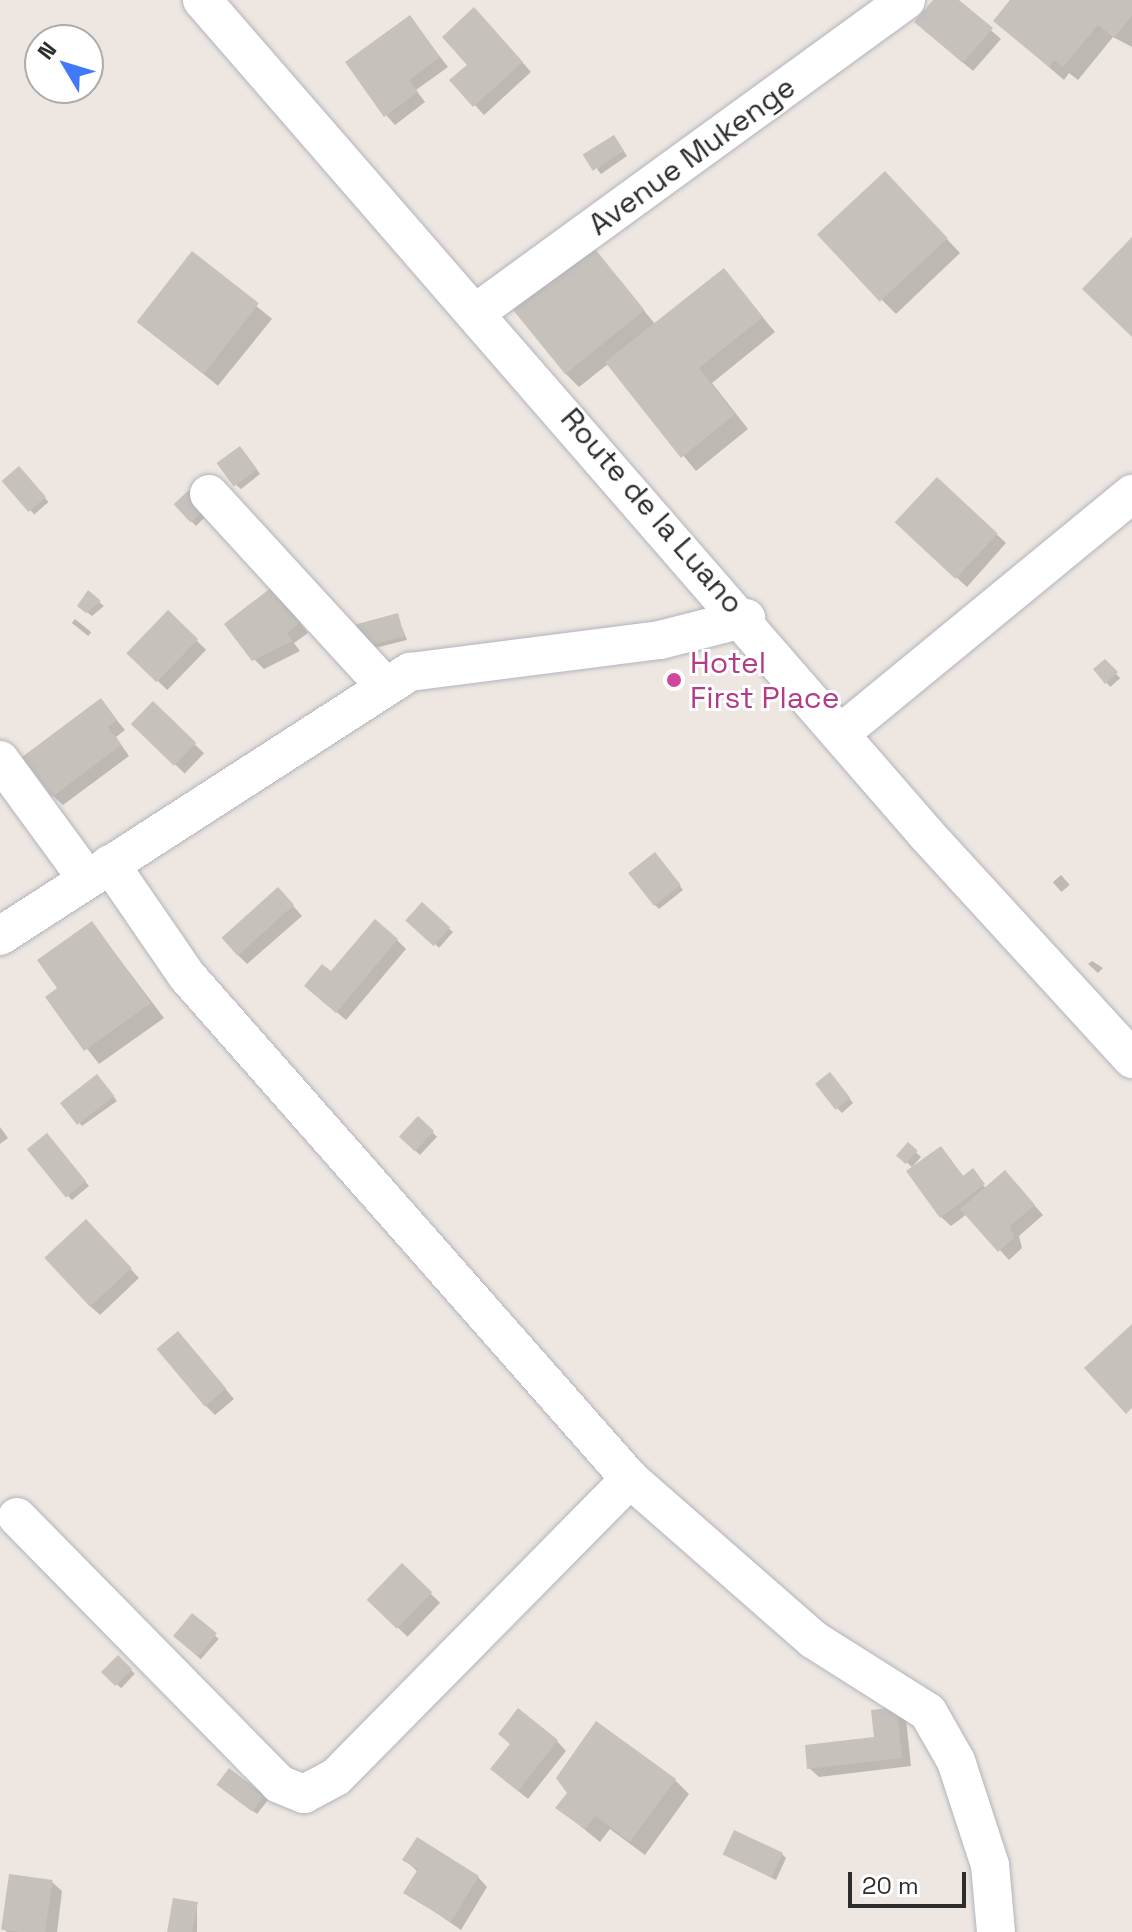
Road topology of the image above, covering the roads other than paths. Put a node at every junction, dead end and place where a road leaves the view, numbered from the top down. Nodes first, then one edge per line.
1 (202, 0) edge
2 (906, 0) edge
3 (478, 311) junction
4 (209, 494) dead end
5 (1132, 494) edge
6 (746, 618) junction
7 (384, 685) junction
8 (841, 733) junction
9 (0, 760) edge
10 (98, 872) junction
11 (0, 936) edge
12 (1132, 1059) edge
13 (630, 1479) junction
14 (17, 1517) dead end
15 (996, 1932) edge

1 - 3 street, Route de la Luano
2 - 3 street, Avenue Mukenge
3 - 6 street, Route de la Luano
4 - 7 street
5 - 8 street
6 - 7 street
6 - 8 street, Route de la Luano
7 - 10 street
8 - 12 street, Route de la Luano
9 - 10 street
10 - 11 street
10 - 13 street
13 - 14 street
13 - 15 street

